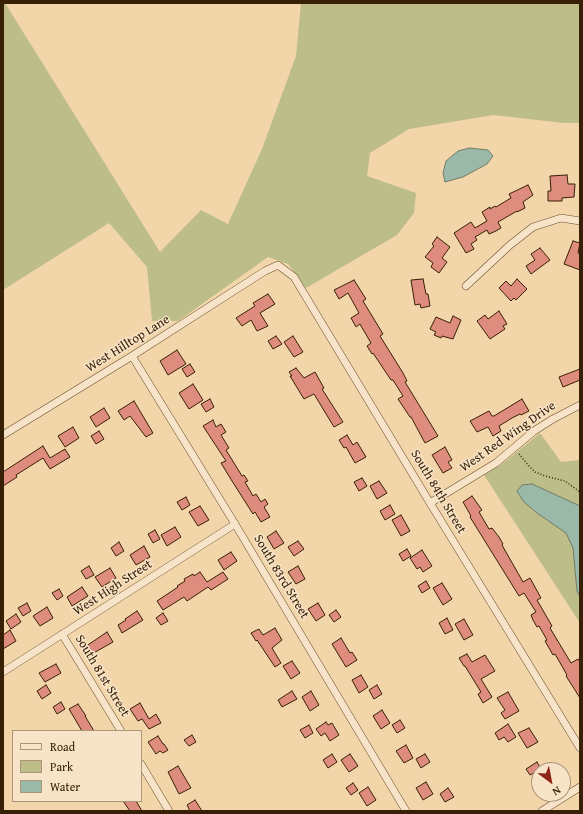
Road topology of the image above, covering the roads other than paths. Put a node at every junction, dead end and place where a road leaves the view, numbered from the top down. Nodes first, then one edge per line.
1 (580, 221) edge
2 (265, 271) joint
3 (466, 286) dead end
4 (132, 356) junction
5 (580, 405) edge
6 (3, 435) edge
7 (430, 503) junction
8 (235, 524) junction
9 (62, 634) junction
10 (3, 672) edge
11 (120, 730) edge
12 (580, 748) edge
13 (142, 766) edge
14 (580, 786) edge
15 (169, 811) edge
16 (406, 811) edge
17 (542, 811) edge

1 - 3 street
2 - 4 street, West Hilltop Lane
2 - 7 street, South 84th Street
4 - 6 street, West Hilltop Lane
4 - 8 street, South 83rd Street
5 - 7 street, West Red Wing Drive
7 - 12 street, South 84th Street
8 - 9 street, West High Street
8 - 16 street, South 83rd Street
9 - 10 street, West High Street
9 - 11 street, South 81st Street
13 - 15 street
14 - 17 street

